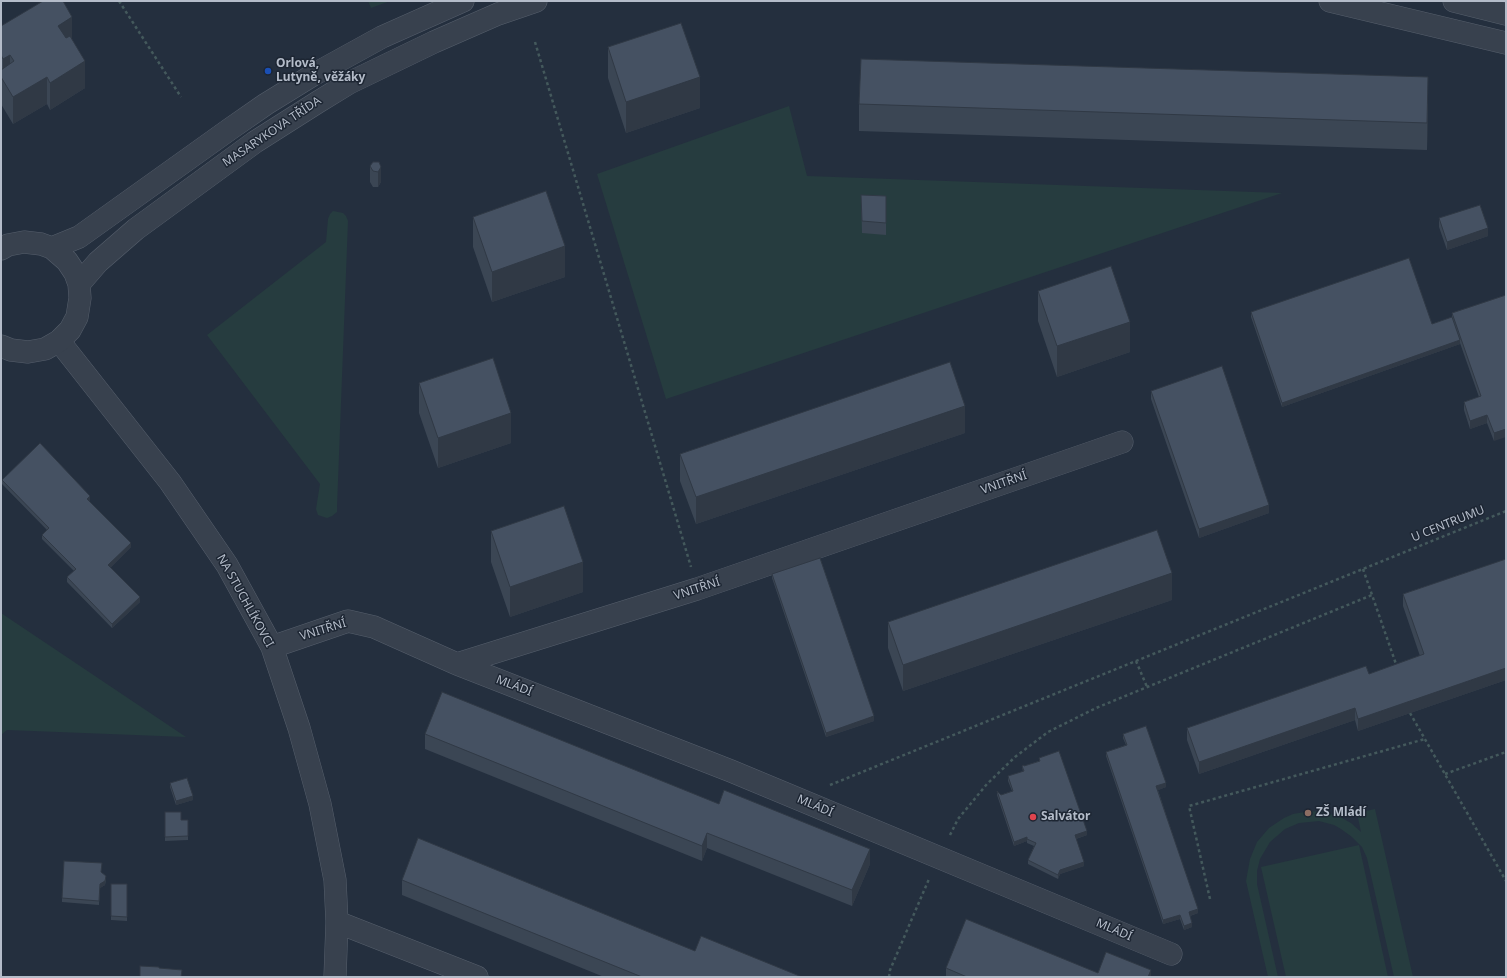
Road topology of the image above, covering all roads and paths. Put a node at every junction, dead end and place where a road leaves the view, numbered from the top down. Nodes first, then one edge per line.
1 (119, 1) edge
2 (462, 1) edge
3 (536, 1) edge
4 (1330, 1) edge
5 (1454, 1) edge
6 (1506, 14) edge
7 (535, 42) dead end
8 (1506, 43) edge
9 (181, 97) dead end
10 (52, 248) junction
11 (1, 249) edge
12 (79, 284) junction
13 (59, 341) junction
14 (1, 346) edge
15 (1122, 442) dead end
16 (1506, 511) edge
17 (1363, 569) junction
18 (697, 589) junction
19 (1372, 595) junction
20 (272, 647) junction
21 (1136, 661) junction
22 (457, 664) junction
23 (1397, 668) edge
24 (1147, 687) junction
25 (1410, 713) edge
26 (1425, 739) junction
27 (1506, 752) edge
28 (1445, 774) junction
29 (796, 798) junction
30 (938, 857) junction
31 (1506, 881) edge
32 (1210, 899) dead end
33 (336, 922) junction
34 (1171, 954) dead end
35 (335, 977) edge
36 (477, 977) edge
37 (889, 977) edge

1 - 9 path
2 - 10 street, MASARYKOVA TŘÍDA
3 - 12 street, MASARYKOVA TŘÍDA
4 - 8 street
5 - 6 street
7 - 18 path
10 - 11 street
10 - 12 street
12 - 13 street
13 - 14 street
13 - 20 street, NA STUCHLÍKOVCI
15 - 18 street, VNITŘNÍ
16 - 17 path, U CENTRUMU
17 - 19 path
17 - 21 path, U CENTRUMU
18 - 22 street, VNITŘNÍ
19 - 23 path
19 - 24 path
20 - 22 street, VNITŘNÍ
20 - 33 street, NA STUCHLÍKOVCI
21 - 24 path
21 - 29 path, U CENTRUMU
22 - 29 street, MLÁDÍ
24 - 30 path
25 - 26 path
26 - 28 path
26 - 32 path
27 - 28 path
28 - 31 path
29 - 30 street, MLÁDÍ
30 - 34 street, MLÁDÍ
30 - 37 path
33 - 35 street, NA STUCHLÍKOVCI
33 - 36 street

